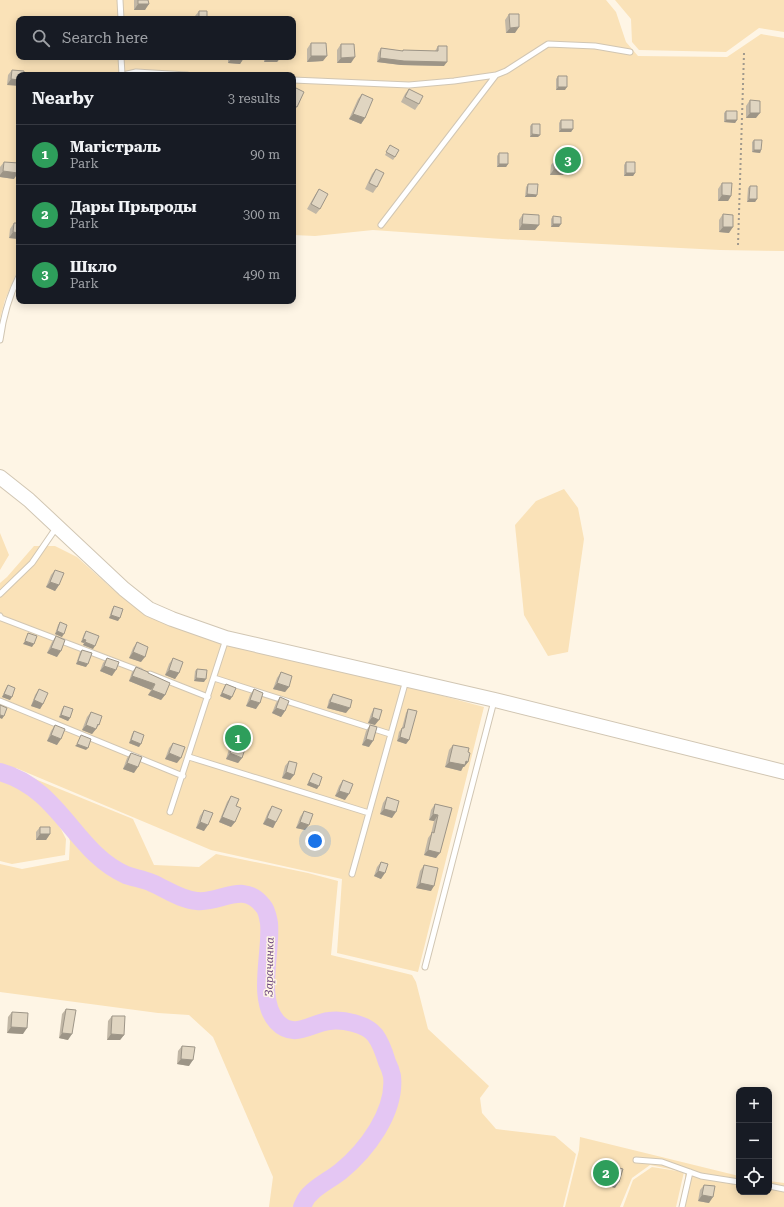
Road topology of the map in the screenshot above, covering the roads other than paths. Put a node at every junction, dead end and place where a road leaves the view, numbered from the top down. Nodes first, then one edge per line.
1 (120, 0) edge
2 (121, 16) edge
3 (630, 52) dead end
4 (121, 60) edge
5 (122, 72) edge
6 (496, 75) junction
7 (296, 80) edge
8 (381, 225) dead end
9 (16, 282) edge
10 (0, 340) edge
11 (0, 477) edge
12 (56, 527) junction
13 (0, 594) edge
14 (0, 616) edge
15 (226, 638) junction
16 (214, 678) junction
17 (406, 679) junction
18 (208, 697) junction
19 (495, 700) junction
20 (0, 702) edge
21 (390, 734) junction
22 (189, 757) junction
23 (784, 772) edge
24 (183, 776) junction
25 (170, 812) dead end
26 (368, 813) junction
27 (352, 874) dead end
28 (425, 967) dead end
29 (636, 1160) dead end
30 (690, 1172) junction
31 (736, 1182) edge
32 (772, 1187) edge
33 (784, 1189) edge
34 (682, 1207) edge

1 - 2 lane
3 - 6 lane
4 - 5 lane
6 - 7 lane
6 - 8 lane
9 - 10 lane
11 - 12 street
12 - 13 lane
12 - 15 street
14 - 18 lane
15 - 16 lane
15 - 17 street
16 - 18 lane
16 - 21 lane
17 - 19 street
17 - 21 lane
18 - 22 lane
19 - 23 street
19 - 28 lane
20 - 24 lane
21 - 26 lane
22 - 24 lane
22 - 26 lane
24 - 25 lane
26 - 27 lane
29 - 30 lane
30 - 31 lane
30 - 34 lane
32 - 33 lane

